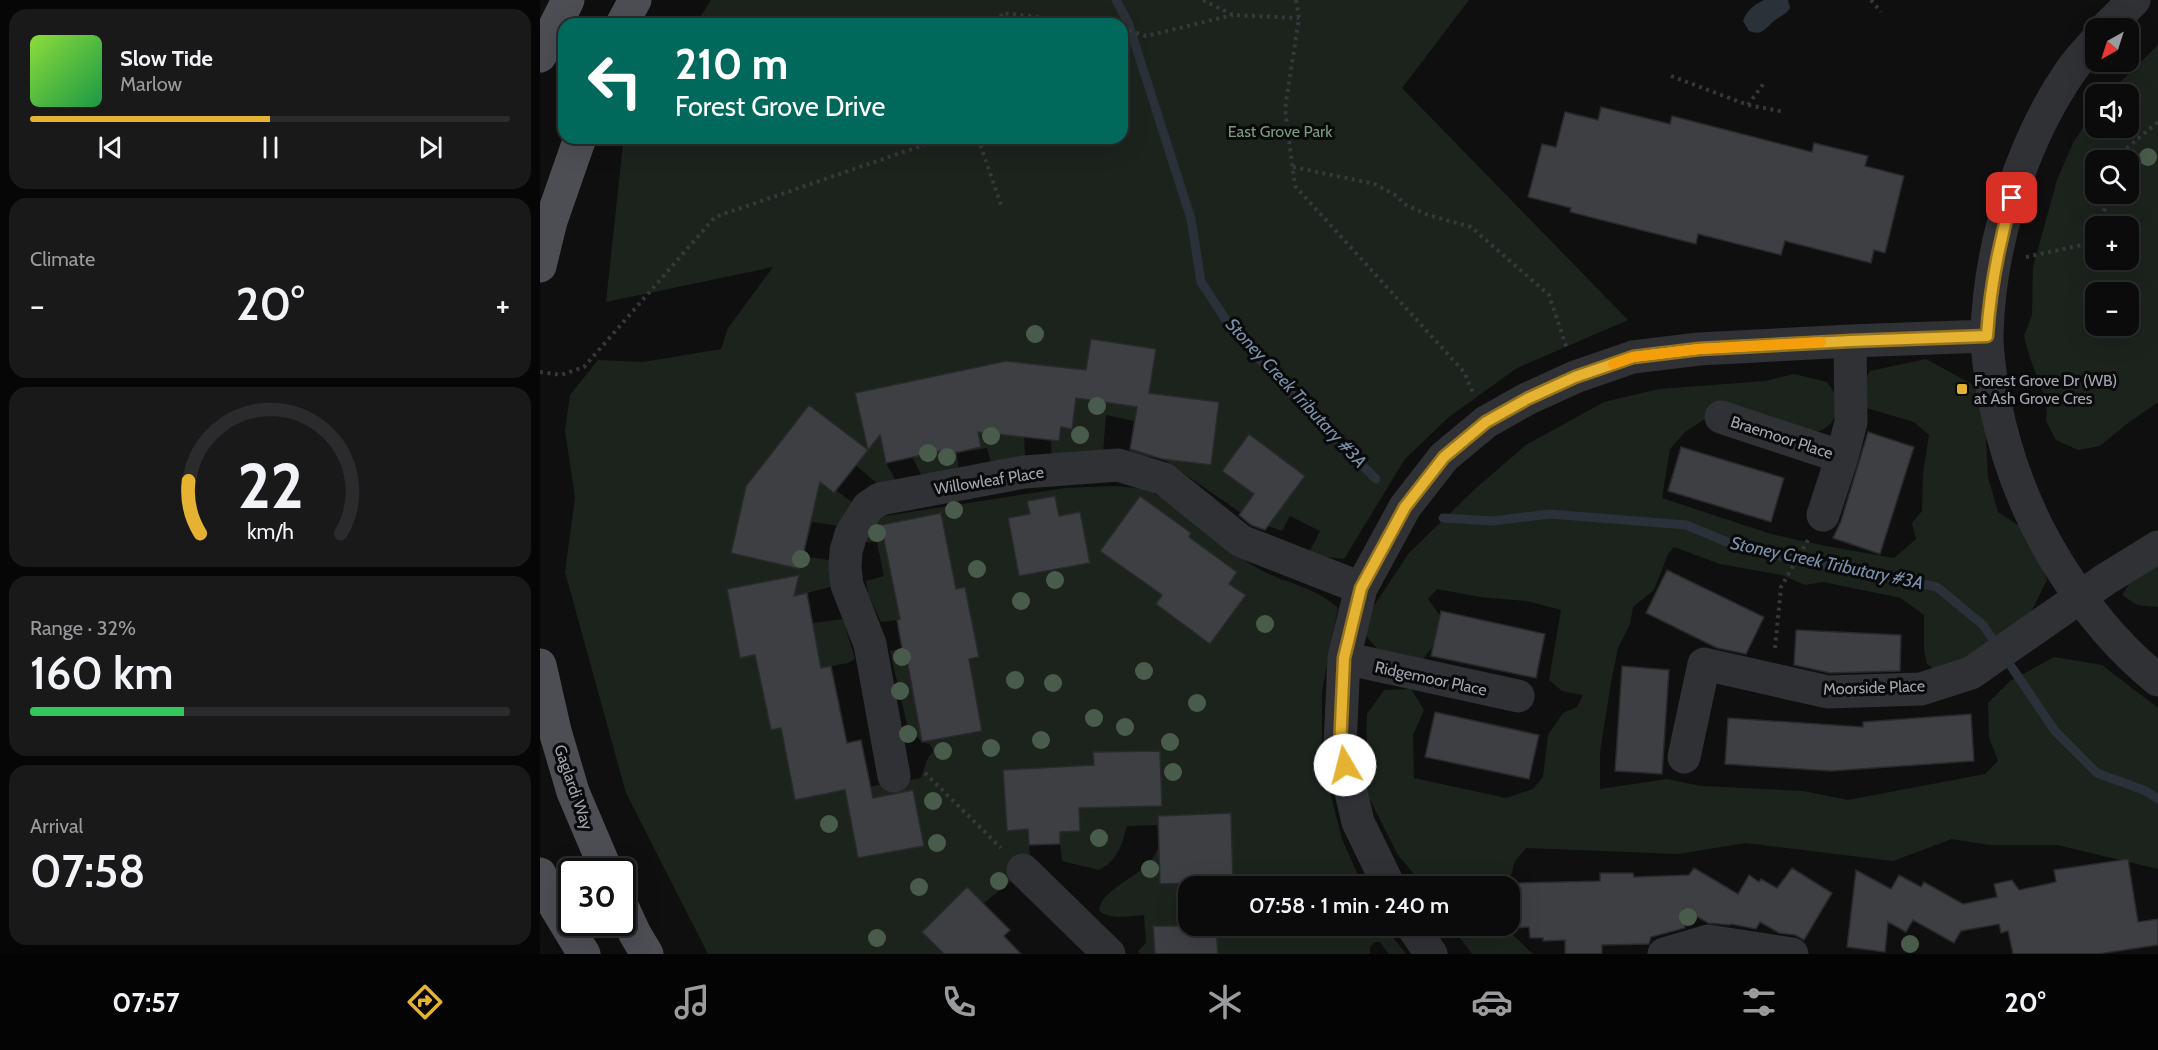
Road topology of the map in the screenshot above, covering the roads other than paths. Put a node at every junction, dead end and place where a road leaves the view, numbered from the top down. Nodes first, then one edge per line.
1 (568, 0) edge
2 (635, 0) edge
3 (2134, 0) edge
4 (559, 18) edge
5 (625, 18) edge
6 (2116, 18) edge
7 (558, 20) edge
8 (2085, 54) edge
9 (540, 56) edge
10 (578, 144) edge
11 (540, 266) edge
12 (1987, 336) junction
13 (1851, 341) junction
14 (1721, 417) dead end
15 (1842, 457) junction
16 (1823, 515) dead end
17 (2158, 547) edge
18 (1361, 588) junction
19 (2079, 598) junction
20 (1344, 658) junction
21 (540, 665) edge
22 (2158, 680) edge
23 (1518, 696) dead end
24 (1684, 757) dead end
25 (894, 776) road end
26 (601, 858) edge
27 (1023, 870) road end
28 (540, 873) edge
29 (1384, 876) edge
30 (636, 936) edge
31 (1419, 936) edge
32 (584, 954) edge
33 (647, 954) edge
34 (1109, 954) edge
35 (1431, 954) edge
36 (1664, 954) edge
37 (1792, 954) edge

1 - 4 main road
2 - 5 main road
3 - 6 street
7 - 9 main road
8 - 12 street
10 - 11 main road
12 - 13 street
12 - 19 street
13 - 15 street, Braemoor Place
13 - 18 street
14 - 15 street, Braemoor Place
15 - 16 street, Braemoor Place
17 - 19 street, Moorside Place
18 - 20 street
18 - 25 street, Willowleaf Place
19 - 22 street
19 - 24 street, Moorside Place
20 - 23 street, Ridgemoor Place
20 - 29 street
21 - 26 main road, Gaglardi Way
27 - 34 street
28 - 32 main road
30 - 33 main road
31 - 35 street
36 - 37 street

